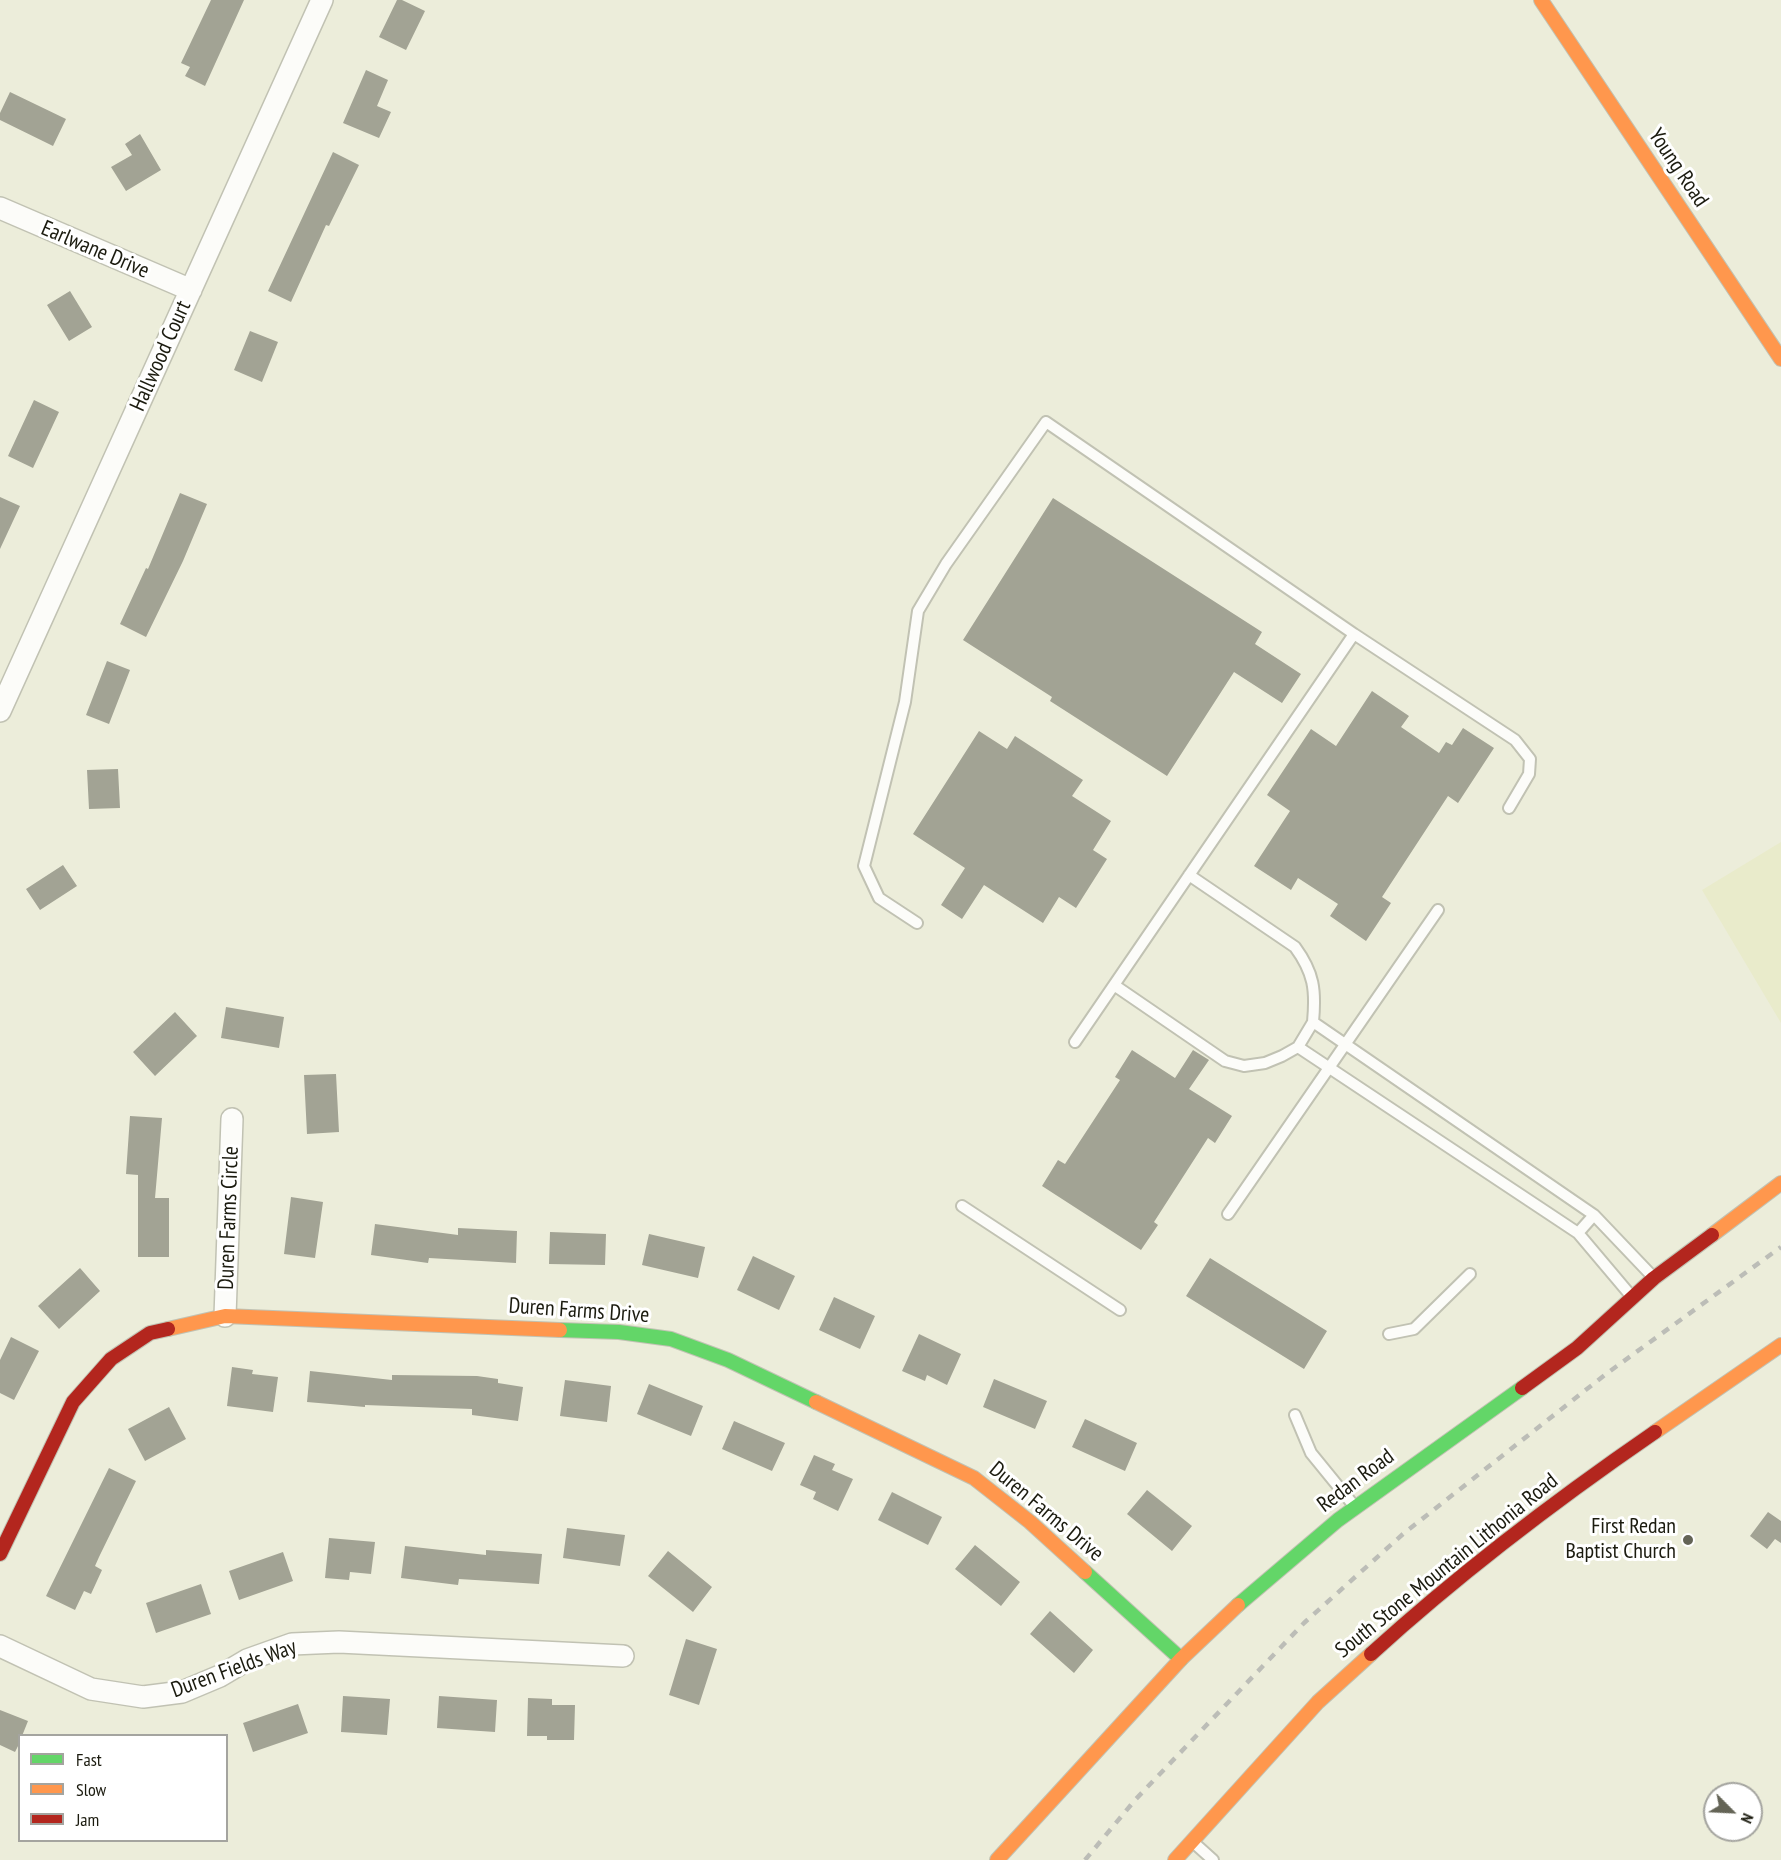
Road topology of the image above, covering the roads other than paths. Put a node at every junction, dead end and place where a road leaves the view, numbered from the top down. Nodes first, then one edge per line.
1 (322, 0) edge
2 (1541, 0) edge
3 (0, 208) edge
4 (191, 290) junction
5 (1781, 359) edge
6 (1354, 634) junction
7 (0, 711) edge
8 (1509, 808) dead end
9 (1189, 875) junction
10 (1438, 910) dead end
11 (916, 923) dead end
12 (1114, 985) junction
13 (1313, 1022) junction
14 (1075, 1042) dead end
15 (1345, 1044) junction
16 (1298, 1047) junction
17 (1329, 1067) junction
18 (232, 1119) dead end
19 (1781, 1183) edge
20 (962, 1206) dead end
21 (1228, 1214) dead end
22 (1594, 1215) junction
23 (1578, 1233) junction
24 (1470, 1274) dead end
25 (1654, 1278) junction
26 (1633, 1297) junction
27 (1120, 1310) dead end
28 (225, 1316) junction
29 (1389, 1334) dead end
30 (1781, 1345) edge
31 (1295, 1415) dead end
32 (1355, 1507) junction
33 (0, 1554) edge
34 (0, 1646) edge
35 (622, 1656) dead end
36 (1181, 1659) junction
37 (1192, 1841) junction
38 (997, 1860) edge
39 (1175, 1860) edge
40 (1213, 1860) edge

1 - 4 street, Hallwood Court
2 - 5 main road, Young Road
3 - 4 street, Earlwane Drive
4 - 7 street, Hallwood Court
6 - 8 lane
6 - 9 lane
6 - 11 lane
9 - 12 lane
9 - 13 lane
10 - 15 lane
12 - 14 lane
12 - 16 lane
13 - 15 lane
13 - 16 lane
15 - 17 lane
15 - 22 lane
16 - 17 lane
17 - 21 lane
17 - 23 lane
18 - 28 street, Duren Farms Circle
19 - 25 main road, Redan Road
20 - 27 lane
22 - 23 lane
22 - 25 lane
23 - 26 lane
24 - 29 lane
25 - 26 main road, Redan Road
26 - 32 main road, Redan Road
28 - 33 main road, Duren Farms Drive
28 - 36 main road, Duren Farms Drive
30 - 37 main road, South Stone Mountain Lithonia Road
31 - 32 lane
32 - 36 main road, Redan Road
34 - 35 street, Duren Fields Way
36 - 38 main road, Redan Road
37 - 39 main road, South Stone Mountain Lithonia Road
37 - 40 lane

